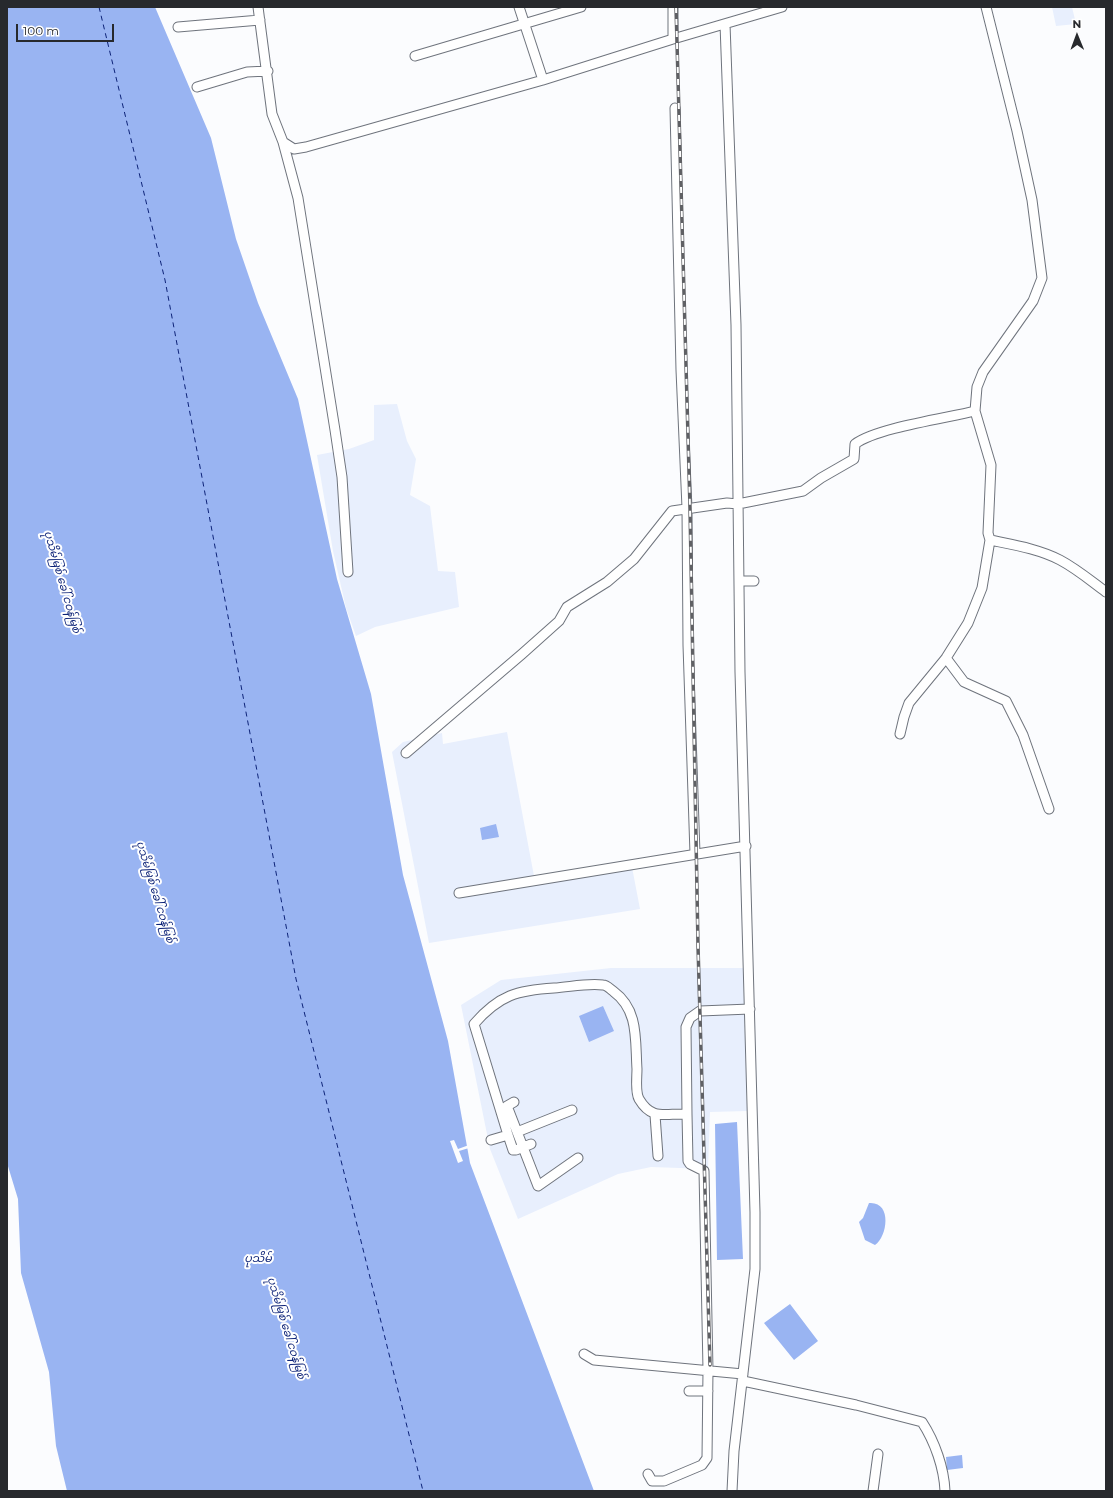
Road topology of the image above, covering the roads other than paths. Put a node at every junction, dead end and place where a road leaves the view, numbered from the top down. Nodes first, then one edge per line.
1 (258, 7) edge
2 (519, 7) edge
3 (581, 7) edge
4 (673, 7) edge
5 (782, 7) edge
6 (986, 7) edge
7 (260, 20) junction
8 (725, 24) junction
9 (524, 25) junction
10 (178, 27) dead end
11 (674, 39) junction
12 (415, 56) dead end
13 (268, 71) junction
14 (543, 80) junction
15 (197, 87) dead end
16 (675, 108) dead end
17 (283, 142) junction
18 (975, 412) junction
19 (738, 504) junction
20 (687, 508) junction
21 (990, 540) junction
22 (348, 572) dead end
23 (739, 581) junction
24 (754, 581) dead end
25 (1106, 592) edge
26 (946, 658) junction
27 (900, 734) dead end
28 (406, 753) dead end
29 (1049, 809) dead end
30 (746, 846) junction
31 (695, 854) junction
32 (459, 893) dead end
33 (750, 1009) junction
34 (514, 1102) dead end
35 (572, 1110) dead end
36 (687, 1114) junction
37 (655, 1115) junction
38 (512, 1133) junction
39 (491, 1140) dead end
40 (658, 1156) dead end
41 (578, 1158) dead end
42 (584, 1354) dead end
43 (708, 1370) junction
44 (743, 1377) junction
45 (689, 1391) dead end
46 (708, 1391) junction
47 (878, 1454) dead end
48 (648, 1474) dead end
49 (732, 1491) edge
50 (873, 1491) edge
51 (945, 1491) edge

1 - 7 street
2 - 9 street
3 - 9 street
4 - 11 street
5 - 8 street
6 - 18 street
7 - 10 street
7 - 13 street
8 - 11 street
8 - 19 street
9 - 12 street
9 - 14 street
11 - 14 street
13 - 15 street
13 - 17 street
14 - 17 street
16 - 20 street
17 - 22 street
18 - 19 street
18 - 21 street
19 - 20 street
19 - 23 street
20 - 28 street
20 - 31 street
21 - 25 street
21 - 26 street
23 - 24 street
23 - 30 street
26 - 27 street
26 - 29 street
30 - 31 street
30 - 33 street
31 - 32 street
33 - 36 street
33 - 44 street
34 - 38 street
35 - 38 street
36 - 37 street
36 - 43 street
37 - 38 street
37 - 40 street
38 - 39 street
38 - 41 street
42 - 43 street
43 - 44 street
43 - 46 street
44 - 49 street
44 - 51 street
45 - 46 street
46 - 48 street
47 - 50 street

